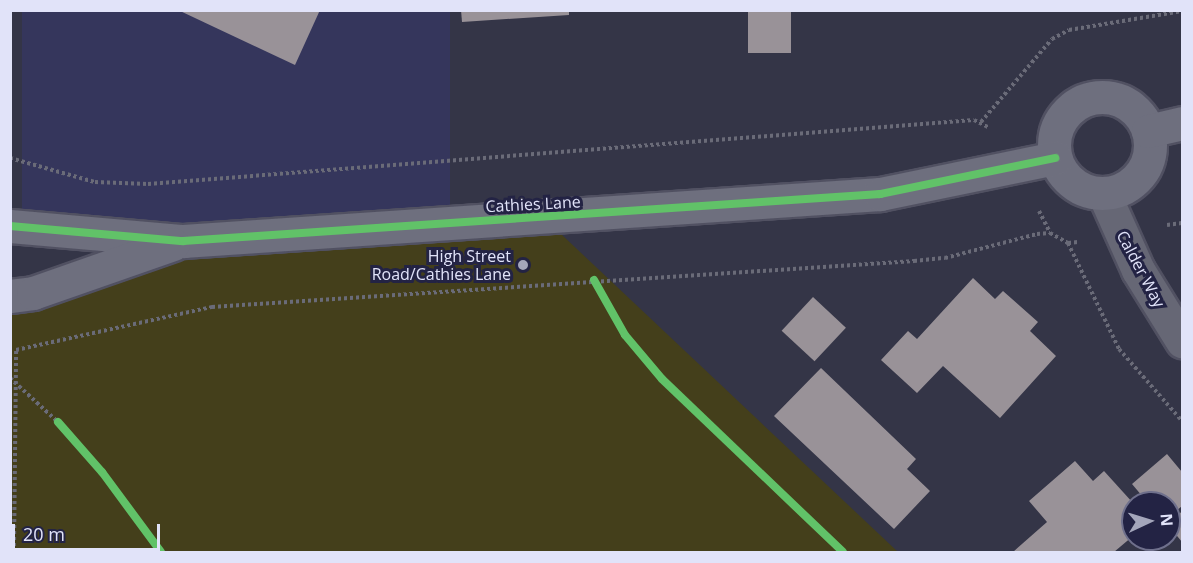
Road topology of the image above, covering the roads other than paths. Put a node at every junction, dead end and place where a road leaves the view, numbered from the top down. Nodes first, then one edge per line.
1 (1182, 123) edge
2 (1148, 132) junction
3 (1055, 158) junction
4 (1104, 194) junction
5 (10, 226) edge
6 (183, 241) junction
7 (10, 296) edge
8 (1182, 341) edge

1 - 2 street
2 - 3 street
2 - 4 street
3 - 4 street
3 - 6 street, Cathies Lane
4 - 8 street, Calder Way
5 - 6 street, Cathies Lane
6 - 7 street, Cathies Lane

